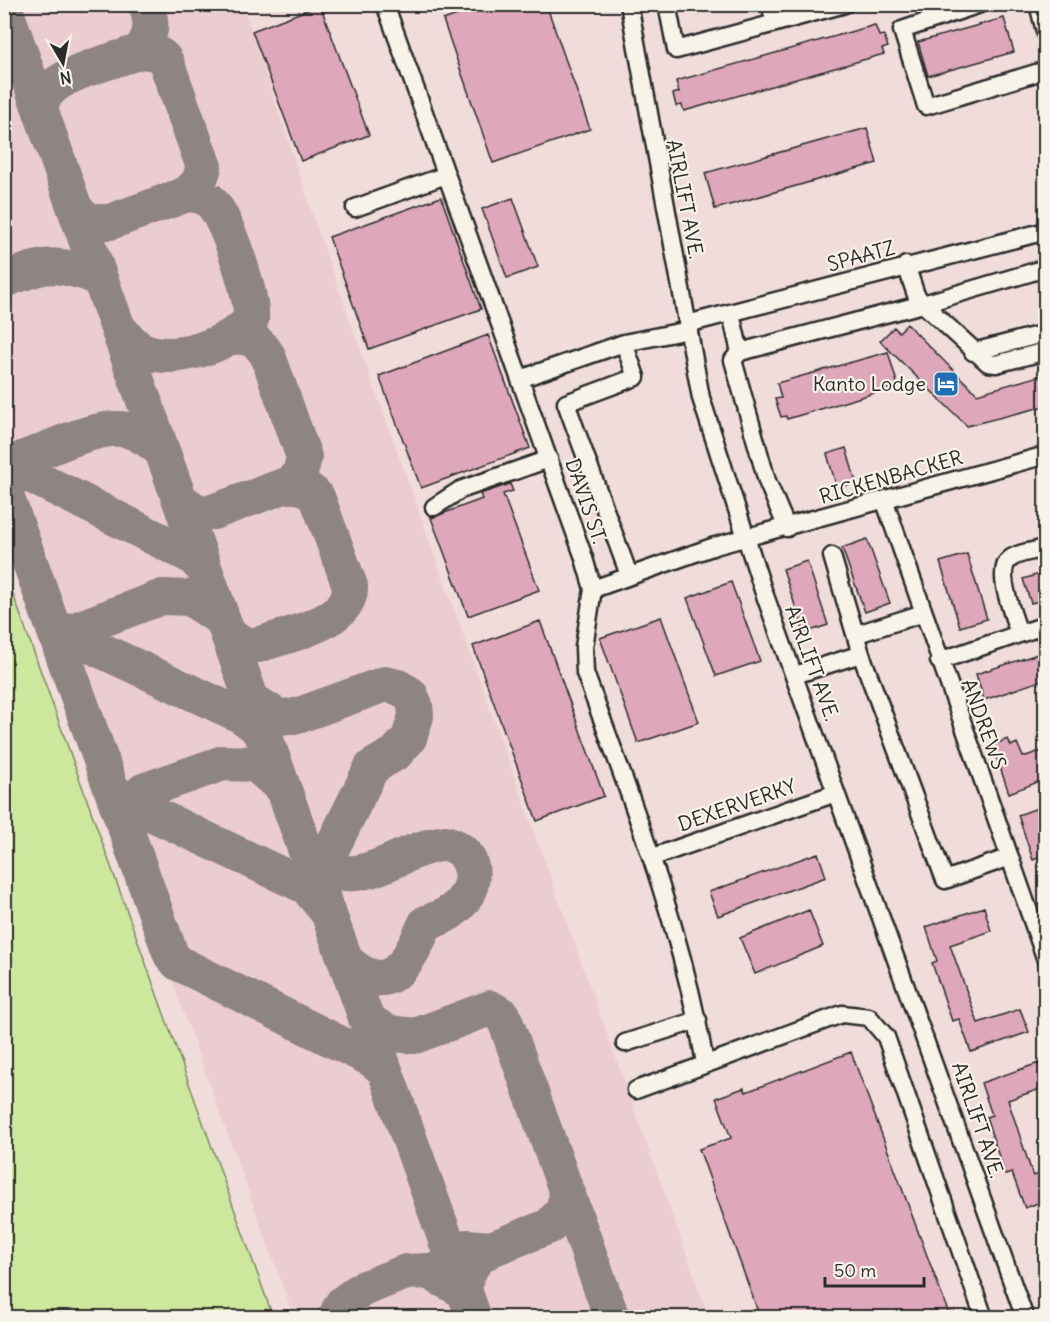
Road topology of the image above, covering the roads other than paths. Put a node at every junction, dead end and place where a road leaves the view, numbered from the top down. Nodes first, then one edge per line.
1 (385, 4) edge
2 (628, 4) edge
3 (667, 4) edge
4 (770, 4) edge
5 (845, 4) edge
6 (980, 4) edge
7 (1038, 4) edge
8 (776, 23) junction
9 (1046, 35) edge
10 (1046, 70) edge
11 (446, 175) junction
12 (355, 208) dead end
13 (1046, 231) edge
14 (906, 265) junction
15 (1046, 268) edge
16 (923, 304) junction
17 (731, 314) junction
18 (688, 327) junction
19 (1046, 333) edge
20 (624, 343) junction
21 (1046, 351) edge
22 (741, 352) junction
23 (973, 352) junction
24 (519, 380) junction
25 (1046, 455) edge
26 (549, 459) junction
27 (885, 502) junction
28 (434, 507) dead end
29 (787, 528) junction
30 (747, 538) junction
31 (1046, 548) edge
32 (832, 556) dead end
33 (629, 575) junction
34 (593, 589) junction
35 (924, 613) junction
36 (1046, 626) edge
37 (856, 634) junction
38 (1019, 634) junction
39 (861, 654) junction
40 (939, 661) junction
41 (795, 675) junction
42 (836, 793) junction
43 (653, 857) junction
44 (1010, 857) junction
45 (1039, 920) edge
46 (1046, 960) edge
47 (698, 1020) junction
48 (625, 1043) dead end
49 (705, 1062) junction
50 (636, 1090) dead end
51 (984, 1317) edge
52 (1025, 1317) edge

1 - 11 street, DAVIS ST.
2 - 18 street, AIRLIFT AVE.
3 - 8 street
4 - 8 street
5 - 8 street
6 - 10 street
7 - 9 street
11 - 12 street
11 - 24 street, DAVIS ST.
13 - 14 street, SPAATZ
14 - 16 street
14 - 17 street, SPAATZ
15 - 16 street
16 - 22 street
16 - 23 street
17 - 18 street, SPAATZ
17 - 22 street
18 - 20 street, SPAATZ
18 - 30 street, AIRLIFT AVE.
19 - 23 street
20 - 24 street, SPAATZ
20 - 33 street
21 - 23 street
22 - 29 street
24 - 26 street, DAVIS ST.
25 - 27 street, RICKENBACKER
26 - 28 street
26 - 34 street, DAVIS ST.
27 - 29 street, RICKENBACKER
27 - 35 street, ANDREWS
29 - 30 street, RICKENBACKER
30 - 33 street, RICKENBACKER
30 - 41 street, AIRLIFT AVE.
31 - 38 street
32 - 37 street
33 - 34 street, RICKENBACKER
34 - 43 street, DAVIS ST.
35 - 37 street
35 - 40 street, ANDREWS
36 - 38 street
37 - 39 street
38 - 40 street
39 - 41 street
39 - 44 street
40 - 44 street, ANDREWS
41 - 42 street, AIRLIFT AVE.
42 - 43 street, DEXERVERKY
42 - 52 street, AIRLIFT AVE.
43 - 47 street, DAVIS ST.
44 - 45 street, ANDREWS
45 - 46 street, ANDREWS
47 - 48 street
47 - 49 street, DAVIS ST.
49 - 50 street
49 - 51 street

